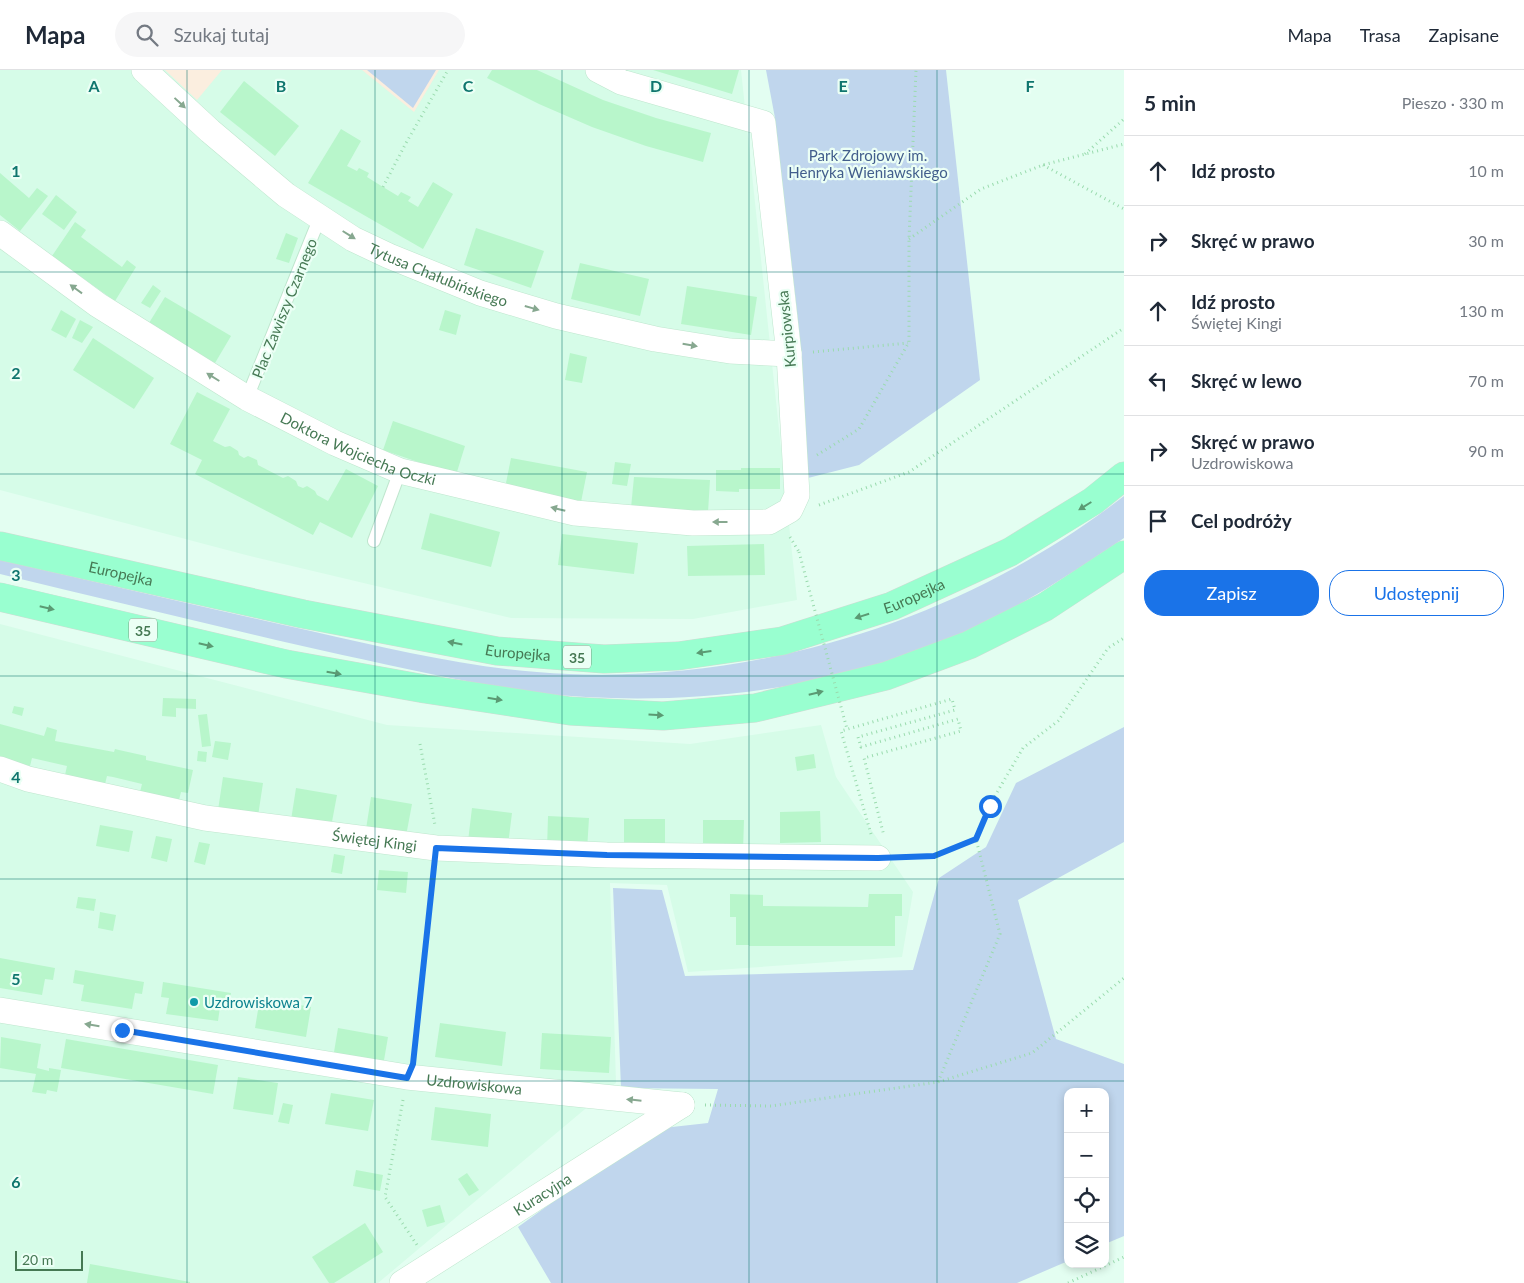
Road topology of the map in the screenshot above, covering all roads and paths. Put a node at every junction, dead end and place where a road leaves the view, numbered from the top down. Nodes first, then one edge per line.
1 (144, 70) edge
2 (448, 70) edge
3 (598, 70) edge
4 (916, 70) edge
5 (1124, 119) edge
6 (1124, 144) edge
7 (1084, 154) junction
8 (1043, 165) junction
9 (383, 187) dead end
10 (1124, 209) edge
11 (320, 217) junction
12 (0, 233) edge
13 (909, 239) junction
14 (1124, 328) edge
15 (909, 342) junction
16 (789, 354) junction
17 (247, 398) junction
18 (795, 470) junction
19 (400, 471) junction
20 (1124, 476) edge
21 (816, 506) dead end
22 (769, 522) joint
23 (374, 541) dead end
24 (0, 546) edge
25 (800, 552) dead end
26 (1124, 555) edge
27 (0, 597) edge
28 (1124, 638) edge
29 (847, 729) junction
30 (420, 744) dead end
31 (0, 769) edge
32 (976, 839) junction
33 (436, 848) junction
34 (884, 858) junction
35 (1124, 978) edge
36 (0, 1010) edge
37 (407, 1078) junction
38 (938, 1082) junction
39 (682, 1105) junction
40 (417, 1244) dead end
41 (1124, 1257) edge
42 (402, 1283) edge
43 (1068, 1283) edge

1 -> 11 street, Tytusa Chałubińskiego
2 - 9 path
3 - 16 street, Kurpiowska
4 - 13 path
5 - 7 path
6 - 7 path
7 - 8 path
8 - 10 path
8 - 13 path
11 -> 16 street, Tytusa Chałubińskiego
11 - 17 lane, Plac Zawiszy Czarnego
17 -> 12 street, Doktora Wojciecha Oczki
13 - 15 path
14 - 21 path
15 - 16 path
15 - 18 path
16 - 18 street, Kurpiowska
17 - 19 street, Doktora Wojciecha Oczki
18 - 22 street, Kurpiowska
22 -> 19 street, Doktora Wojciecha Oczki
19 - 23 lane
20 -> 24 main road, Europejka / 35
25 - 29 path, bridge
27 -> 26 main road, 35
28 - 32 path
29 - 34 path, bridge
29 - 34 path
30 - 33 path
31 - 33 street, Świętej Kingi
32 - 34 path
32 - 38 path
33 - 34 street, Świętej Kingi
33 - 37 path
35 - 38 path
37 -> 36 street, Uzdrowiskowa
39 -> 37 street, Uzdrowiskowa
37 - 40 path
38 - 39 path
39 - 42 street, Kuracyjna
41 - 43 path

